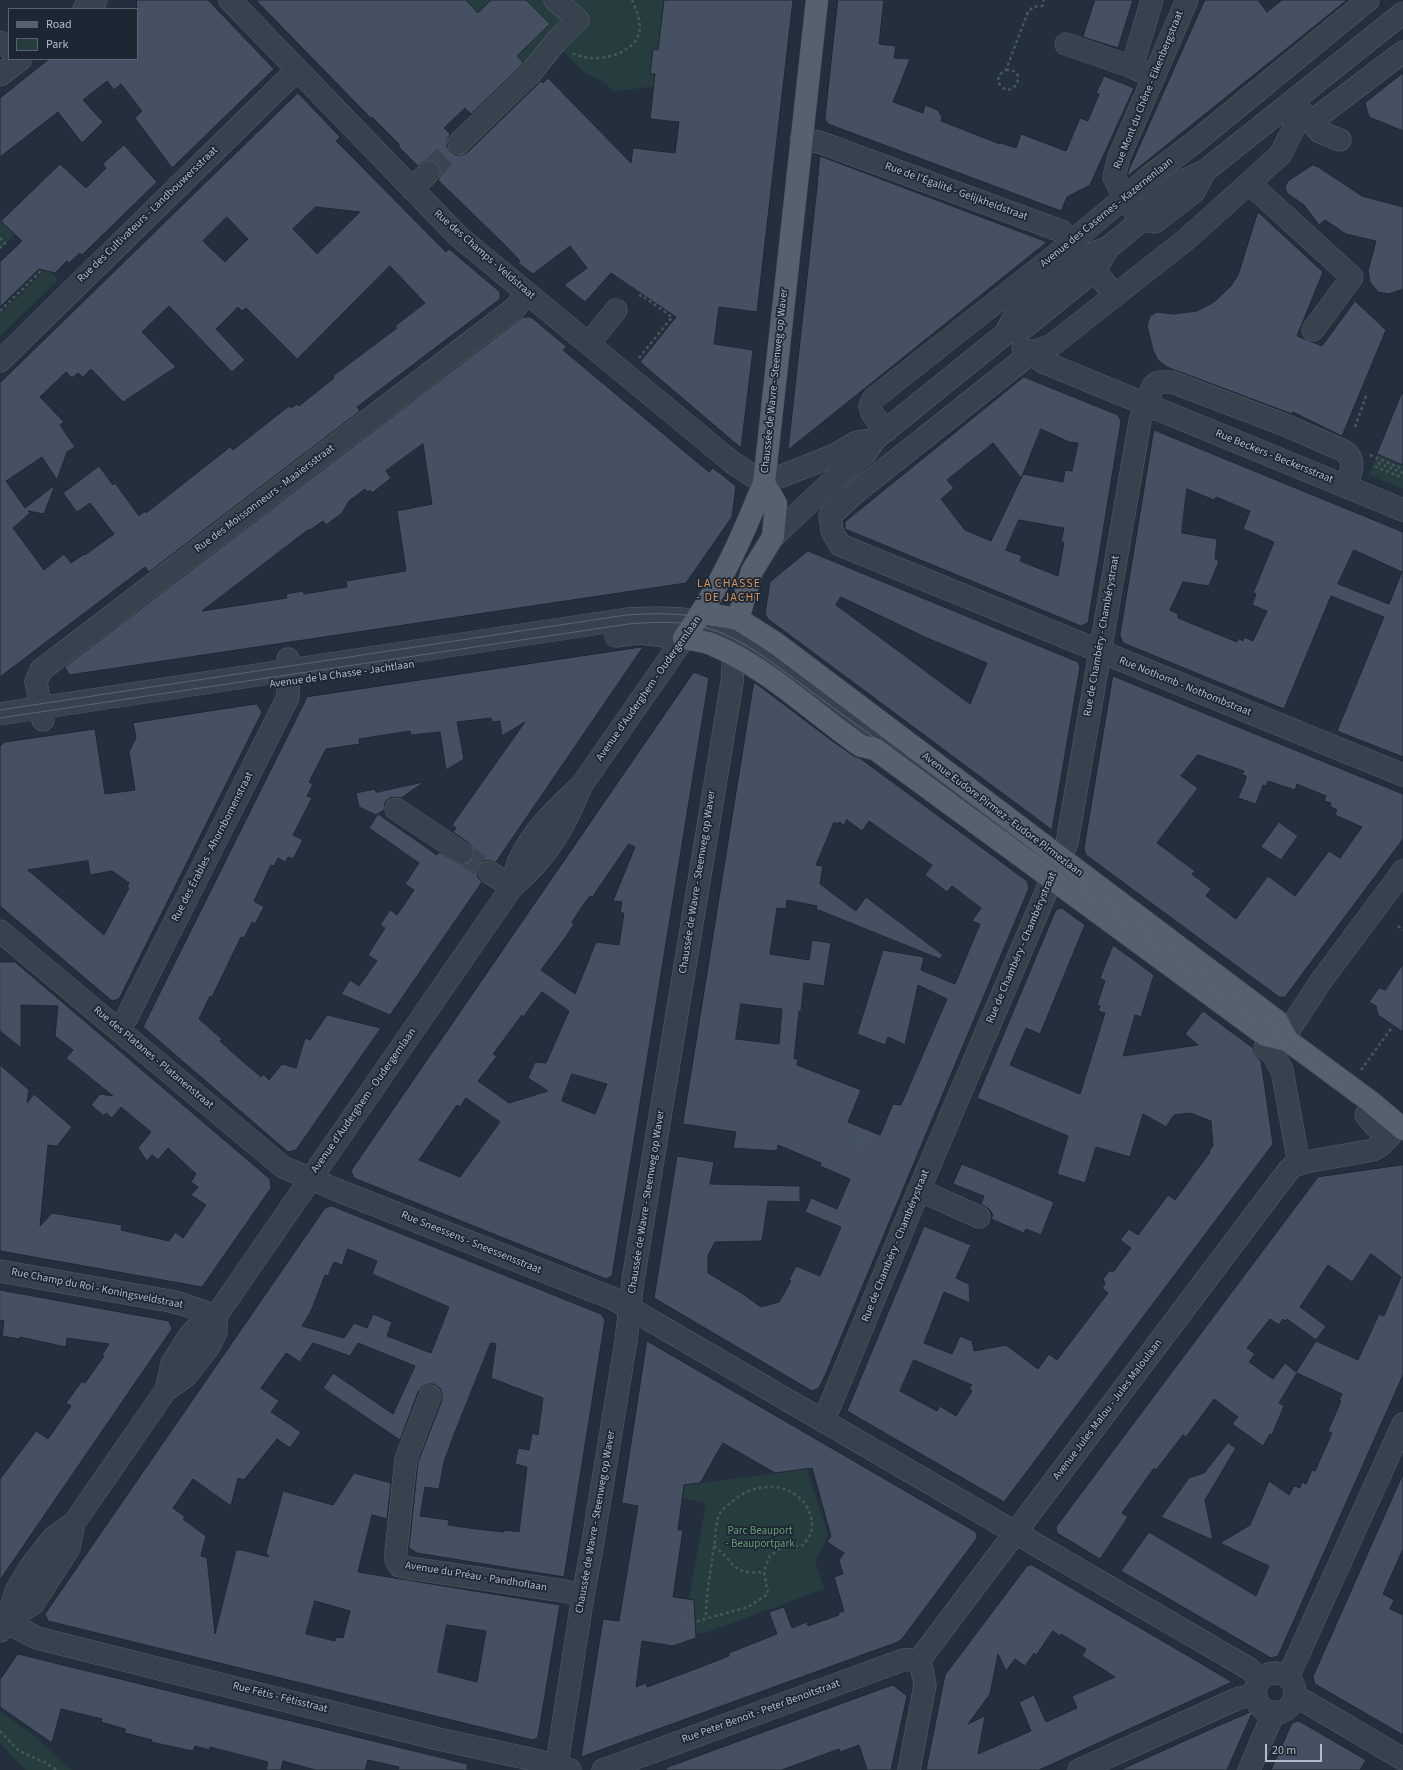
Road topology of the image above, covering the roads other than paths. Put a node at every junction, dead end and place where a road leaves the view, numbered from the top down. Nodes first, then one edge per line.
1 (96, 0) edge
2 (230, 0) edge
3 (555, 0) edge
4 (816, 0) edge
5 (1152, 0) edge
6 (1187, 0) edge
7 (1368, 0) edge
8 (85, 8) edge
9 (1403, 13) edge
10 (0, 42) edge
11 (1066, 44) dead end
12 (8, 49) edge
13 (1403, 52) edge
14 (13, 60) edge
15 (1132, 67) junction
16 (296, 70) junction
17 (0, 75) edge
18 (1154, 77) junction
19 (1293, 102) junction
20 (1311, 122) junction
21 (801, 139) junction
22 (1340, 140) dead end
23 (459, 143) tunnel mouth
24 (429, 172) tunnel mouth
25 (1249, 183) junction
26 (412, 189) junction
27 (1126, 197) junction
28 (1142, 220) junction
29 (1084, 256) junction
30 (527, 294) junction
31 (1115, 295) junction
32 (616, 310) dead end
33 (1313, 330) dead end
34 (1005, 334) junction
35 (589, 343) junction
36 (1030, 354) junction
37 (0, 361) edge
38 (1145, 405) junction
39 (880, 435) junction
40 (764, 483) junction
41 (1346, 487) junction
42 (1403, 510) edge
43 (773, 537) junction
44 (700, 616) junction
45 (736, 636) junction
46 (684, 638) junction
47 (1100, 652) junction
48 (288, 671) junction
49 (0, 702) edge
50 (41, 708) junction
51 (0, 714) edge
52 (0, 728) edge
53 (1403, 775) edge
54 (396, 809) dead end
55 (462, 853) tunnel mouth
56 (1056, 868) junction
57 (1403, 871) edge
58 (489, 872) tunnel mouth
59 (512, 887) junction
60 (0, 930) edge
61 (118, 1029) junction
62 (1277, 1058) junction
63 (1401, 1128) edge
64 (1299, 1164) junction
65 (311, 1178) junction
66 (918, 1190) junction
67 (979, 1217) dead end
68 (0, 1271) edge
69 (630, 1309) junction
70 (216, 1316) junction
71 (430, 1396) dead end
72 (823, 1420) junction
73 (1403, 1424) edge
74 (1016, 1532) junction
75 (583, 1595) junction
76 (3, 1627) edge
77 (920, 1659) junction
78 (1288, 1677) junction
79 (1258, 1687) junction
80 (1294, 1698) junction
81 (1274, 1712) junction
82 (1403, 1759) edge
83 (561, 1769) edge
84 (603, 1770) edge
85 (909, 1770) edge
86 (1079, 1770) edge
87 (1249, 1770) edge

1 - 8 street
2 - 16 street, Rue des Champs - Veldstraat
3 - 23 street
4 - 21 main road, Chaussée de Wavre - Steenweg op Waver
5 - 15 street
6 - 18 street, Rue Mont du Chêne - Eikenbergstraat
7 - 27 street, Avenue des Casernes - Kazernenlaan
9 - 19 street
10 - 12 street
11 - 15 street
13 - 20 street
14 - 17 street
15 - 18 street
16 - 26 street, Rue des Champs - Veldstraat
16 - 37 street, Rue des Cultivateurs - Landbouwersstraat
18 - 27 street, Rue Mont du Chêne - Eikenbergstraat
19 - 20 street
19 - 25 street
19 - 28 street
20 - 22 street
21 - 29 street, Rue de l'Égalité - Gelijkheidstraat
21 - 40 main road, Chaussée de Wavre - Steenweg op Waver
24 - 26 street
25 - 31 street
25 - 33 street
26 - 30 street, Rue des Champs - Veldstraat
27 - 28 street, Rue Mont du Chêne - Eikenbergstraat
27 - 29 street, Avenue des Casernes - Kazernenlaan
28 - 29 street, Avenue des Casernes - Kazernenlaan
29 - 31 street, Rue de l'Égalité - Gelijkheidstraat
29 - 34 street, Avenue des Casernes - Kazernenlaan
29 - 39 street, Avenue des Casernes - Kazernenlaan
30 - 35 street, Rue des Champs - Veldstraat
30 - 50 street, Rue des Moissonneurs - Maaiersstraat
31 - 36 street
32 - 35 street
34 - 36 street, Rue Beckers - Beckersstraat
34 - 39 street, Avenue des Casernes - Kazernenlaan
35 - 40 street, Rue des Champs - Veldstraat
36 - 38 street, Rue Beckers - Beckersstraat
36 - 47 street, Rue Nothomb - Nothombstraat
38 - 41 street, Rue Beckers - Beckersstraat
38 - 41 street, Rue de Chambéry - Chambérystraat
38 - 47 street, Rue de Chambéry - Chambérystraat
39 - 40 street, Avenue des Casernes - Kazernenlaan
39 - 43 street, Avenue des Casernes - Kazernenlaan
40 - 43 main road, Chaussée de Wavre - Steenweg op Waver
40 - 44 main road, Avenue d'Auderghem - Oudergemlaan
41 - 42 street, Rue Beckers - Beckersstraat
43 - 45 main road, Chaussée de Wavre - Steenweg op Waver
44 - 45 main road, Avenue Eudore Pirmez - Eudore Pirmezlaan
44 - 46 main road, Avenue d'Auderghem - Oudergemlaan
44 - 48 street, Avenue de la Chasse - Jachtlaan
45 - 46 main road, Avenue Eudore Pirmez - Eudore Pirmezlaan
45 - 56 main road, Avenue Eudore Pirmez - Eudore Pirmezlaan
45 - 56 main road, Avenue Eudore Pirmez - Eudore Pirmezlaan
45 - 69 street, Chaussée de Wavre - Steenweg op Waver
46 - 48 street, Avenue de la Chasse - Jachtlaan
46 - 59 street, Avenue d'Auderghem - Oudergemlaan
47 - 53 street, Rue Nothomb - Nothombstraat
47 - 56 street, Rue de Chambéry - Chambérystraat
48 - 50 street, Avenue de la Chasse - Jachtlaan
48 - 61 street, Rue des Érables - Ahornbomenstraat
49 - 50 street, Avenue de la Chasse - Jachtlaan
50 - 51 street, Avenue de la Chasse - Jachtlaan
50 - 52 street, Avenue de la Chasse - Jachtlaan
54 - 55 street
56 - 62 main road, Avenue Eudore Pirmez - Eudore Pirmezlaan
56 - 66 street, Rue de Chambéry - Chambérystraat
57 - 62 street
58 - 59 street
59 - 65 street, Avenue d'Auderghem - Oudergemlaan
60 - 61 street, Rue des Platanes - Platanenstraat
61 - 65 street, Rue des Platanes - Platanenstraat
62 - 63 main road
62 - 64 street
63 - 64 street
64 - 74 street, Avenue Jules Malou - Jules Maloulaan
65 - 69 street, Rue Sneessens - Sneessensstraat
65 - 70 street, Avenue d'Auderghem - Oudergemlaan
66 - 67 street
66 - 72 street, Rue de Chambéry - Chambérystraat
68 - 70 street, Rue Champ du Roi - Koningsveldstraat
69 - 72 street, Rue Sneessens - Sneessensstraat
69 - 75 street, Chaussée de Wavre - Steenweg op Waver
70 - 76 street, Avenue d'Auderghem - Oudergemlaan
71 - 75 street, Avenue du Préau - Pandhoflaan
72 - 74 street, Rue Sneessens - Sneessensstraat
73 - 78 street
74 - 77 street, Avenue Jules Malou - Jules Maloulaan
74 - 79 street, Rue Sneessens - Sneessensstraat
75 - 83 street, Chaussée de Wavre - Steenweg op Waver
76 - 83 street, Rue Fétis - Fétisstraat
77 - 84 street, Rue Peter Benoit - Peter Benoitstraat
77 - 85 street
78 - 79 street
78 - 80 street
79 - 81 street
79 - 86 street
80 - 81 street
80 - 82 street
81 - 87 street

